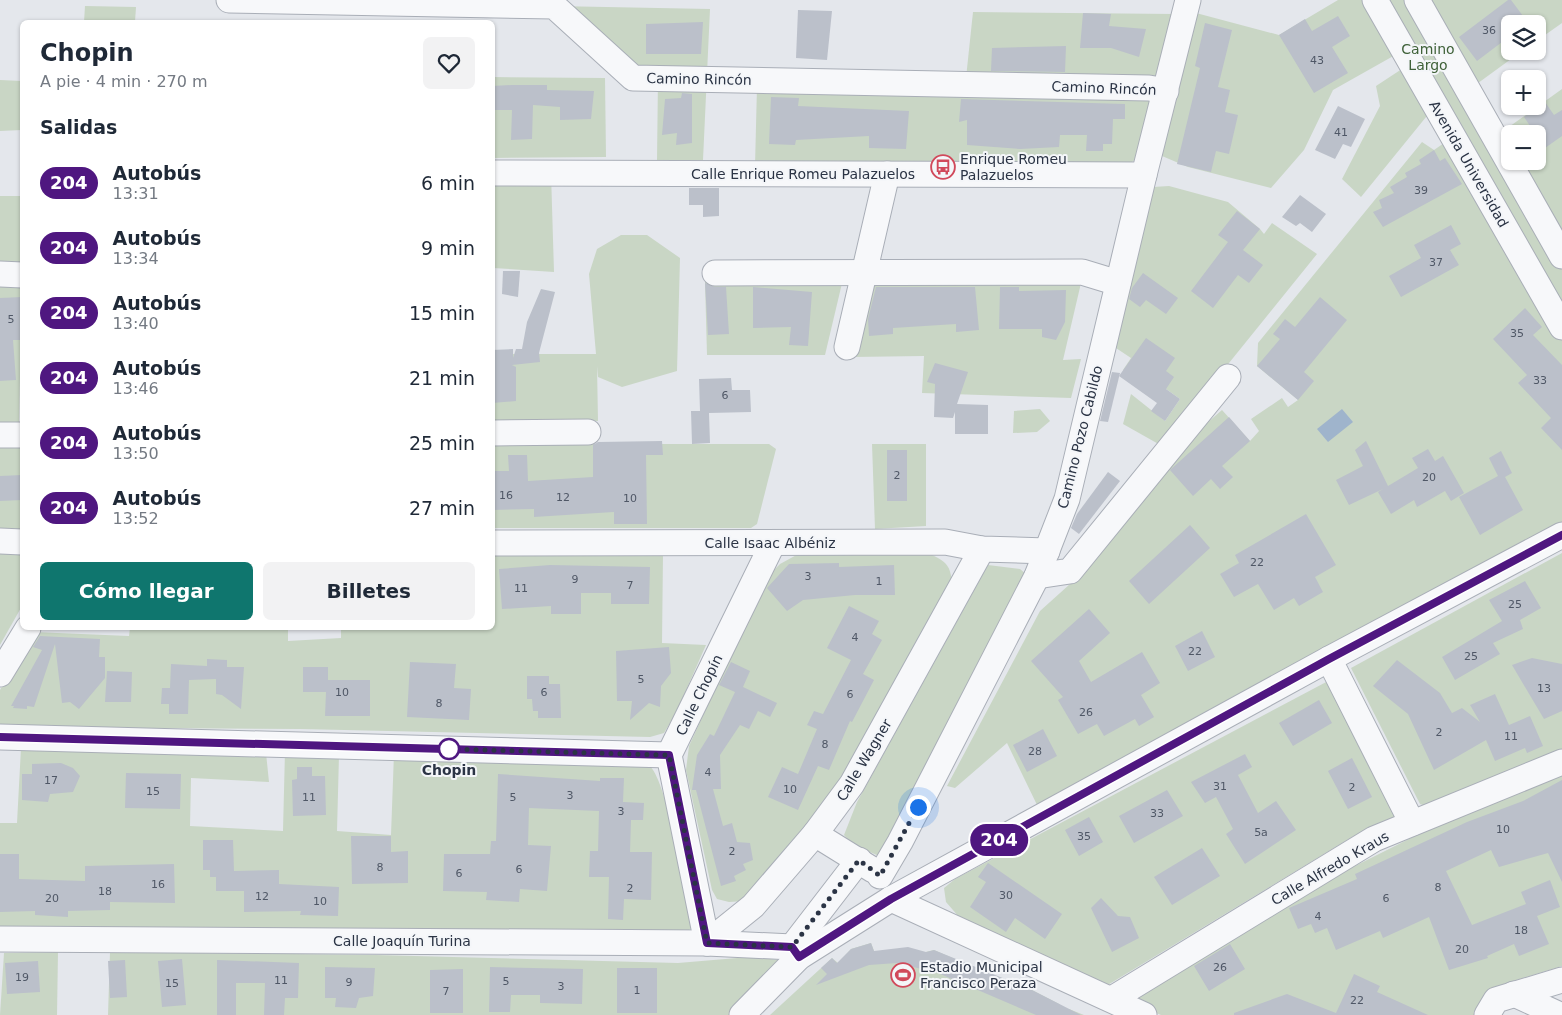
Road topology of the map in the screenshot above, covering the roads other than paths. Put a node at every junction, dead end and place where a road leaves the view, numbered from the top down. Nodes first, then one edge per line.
1 (229, 0) edge
2 (1188, 0) edge
3 (1375, 0) edge
4 (1417, 0) edge
5 (1166, 91) junction
6 (495, 173) edge
7 (887, 174) junction
8 (1144, 175) junction
9 (1562, 256) edge
10 (864, 271) junction
11 (714, 273) dead end
12 (0, 274) edge
13 (20, 275) edge
14 (1118, 283) junction
15 (1562, 327) edge
16 (847, 347) dead end
17 (1228, 377) dead end
18 (588, 432) dead end
19 (495, 433) edge
20 (0, 435) edge
21 (20, 435) edge
22 (1562, 535) edge
23 (0, 541) edge
24 (20, 542) edge
25 (495, 543) edge
26 (773, 543) junction
27 (982, 549) junction
28 (1047, 551) junction
29 (1037, 576) junction
30 (27, 630) edge
31 (1329, 659) junction
32 (0, 674) edge
33 (0, 737) edge
34 (669, 755) junction
35 (1562, 762) edge
36 (1412, 823) junction
37 (816, 834) junction
38 (859, 860) junction
39 (880, 876) junction
40 (891, 899) junction
41 (0, 939) edge
42 (707, 943) junction
43 (795, 952) junction
44 (1562, 980) edge
45 (1514, 994) junction
46 (1112, 999) junction
47 (742, 1015) edge
48 (1144, 1015) edge
49 (1487, 1015) edge
50 (1560, 1015) edge

1 - 5 street, Camino Rincón
2 - 5 street, Camino Pozo Cabildo
3 - 15 street, Avenida Universidad
4 - 9 street
5 - 8 street, Camino Pozo Cabildo
6 - 7 street, Calle Enrique Romeu Palazuelos
7 - 8 street, Calle Enrique Romeu Palazuelos
7 - 10 street
8 - 14 street, Camino Pozo Cabildo
10 - 11 street
10 - 14 street
10 - 16 street
12 - 13 street
14 - 28 street, Camino Pozo Cabildo
17 - 29 street
18 - 19 street
20 - 21 street
22 - 31 street
23 - 24 street
25 - 26 street, Calle Isaac Albéniz
26 - 27 street, Calle Isaac Albéniz
26 - 34 street, Calle Chopín
27 - 28 street, Calle Isaac Albéniz
27 - 37 street, Calle Wagner
28 - 29 street, Camino Pozo Cabildo
29 - 39 street, Camino Pozo Cabildo
30 - 32 street
31 - 36 street
31 - 40 street
33 - 34 street
34 - 42 street
35 - 36 street, Calle Alfredo Kraus
36 - 46 street, Calle Alfredo Kraus
37 - 38 street
37 - 42 street, Calle Wagner
38 - 39 street
38 - 43 street
39 - 40 street
40 - 43 street
40 - 46 street
41 - 42 street, Calle Joaquín Turina
42 - 43 street, Calle Joaquín Turina
43 - 47 street
44 - 45 street
45 - 49 street
45 - 50 street
46 - 48 street

